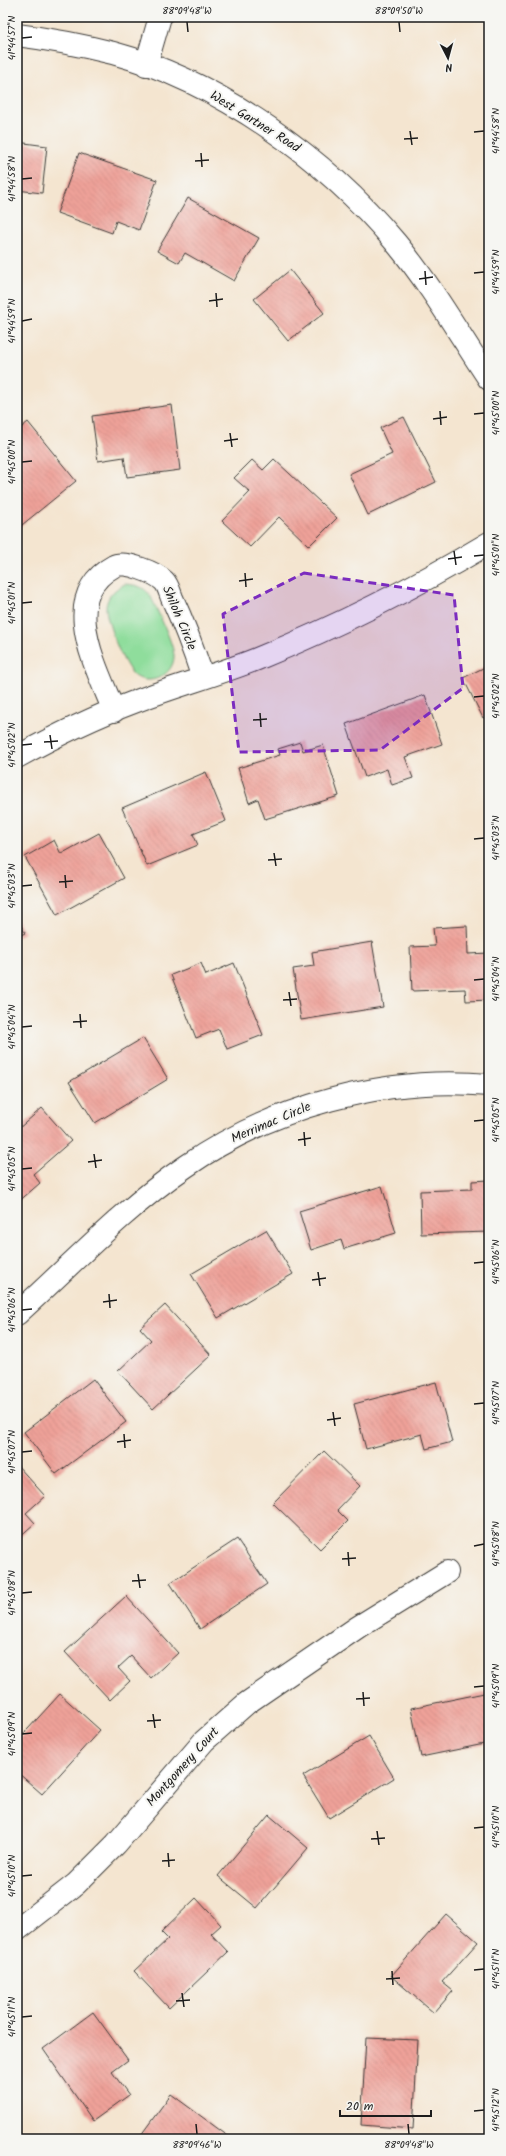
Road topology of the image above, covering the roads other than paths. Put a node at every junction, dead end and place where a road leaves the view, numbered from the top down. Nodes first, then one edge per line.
1 (160, 17) edge
2 (17, 35) edge
3 (146, 65) junction
4 (489, 379) edge
5 (489, 543) edge
6 (203, 678) junction
7 (114, 711) junction
8 (17, 757) edge
9 (489, 1085) edge
10 (17, 1314) edge
11 (447, 1572) dead end
12 (17, 1930) edge

1 - 3 street
2 - 3 street, West Gartner Road
3 - 4 street, West Gartner Road
5 - 6 street
6 - 7 street
6 - 7 street, Shiloh Circle
7 - 8 street
9 - 10 street, Merrimac Circle
11 - 12 street, Montgomery Court

